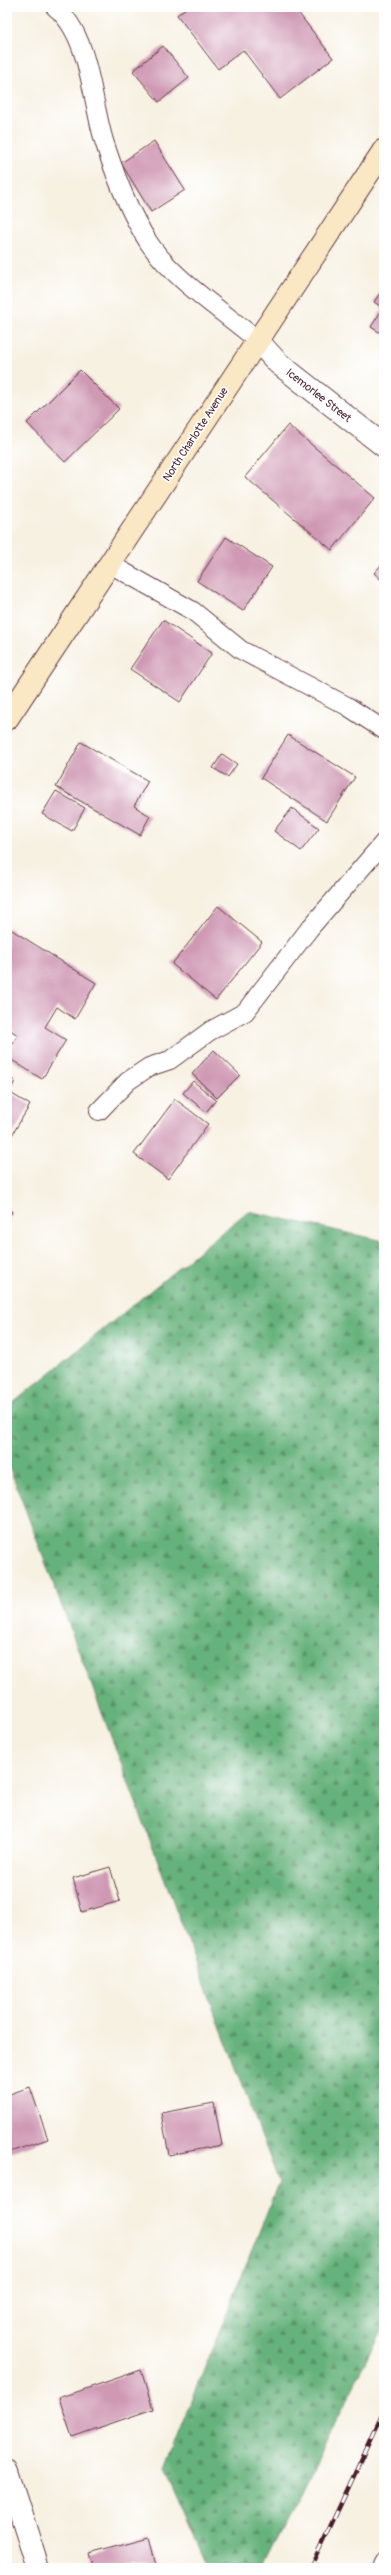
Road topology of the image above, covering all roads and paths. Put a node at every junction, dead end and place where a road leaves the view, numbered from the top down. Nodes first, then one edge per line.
1 (54, 7) edge
2 (384, 150) edge
3 (257, 340) junction
4 (384, 446) edge
5 (110, 564) junction
6 (7, 719) edge
7 (384, 730) edge
8 (384, 842) edge
9 (99, 1111) dead end
10 (7, 2471) edge
11 (384, 2563) edge
12 (38, 2568) edge
13 (382, 2568) edge

1 - 3 lane
2 - 3 main road, North Charlotte Avenue
3 - 4 street, Icemorlee Street
3 - 5 main road, North Charlotte Avenue
5 - 6 main road, North Charlotte Avenue
5 - 7 lane
8 - 9 lane
10 - 12 street
11 - 13 lane

